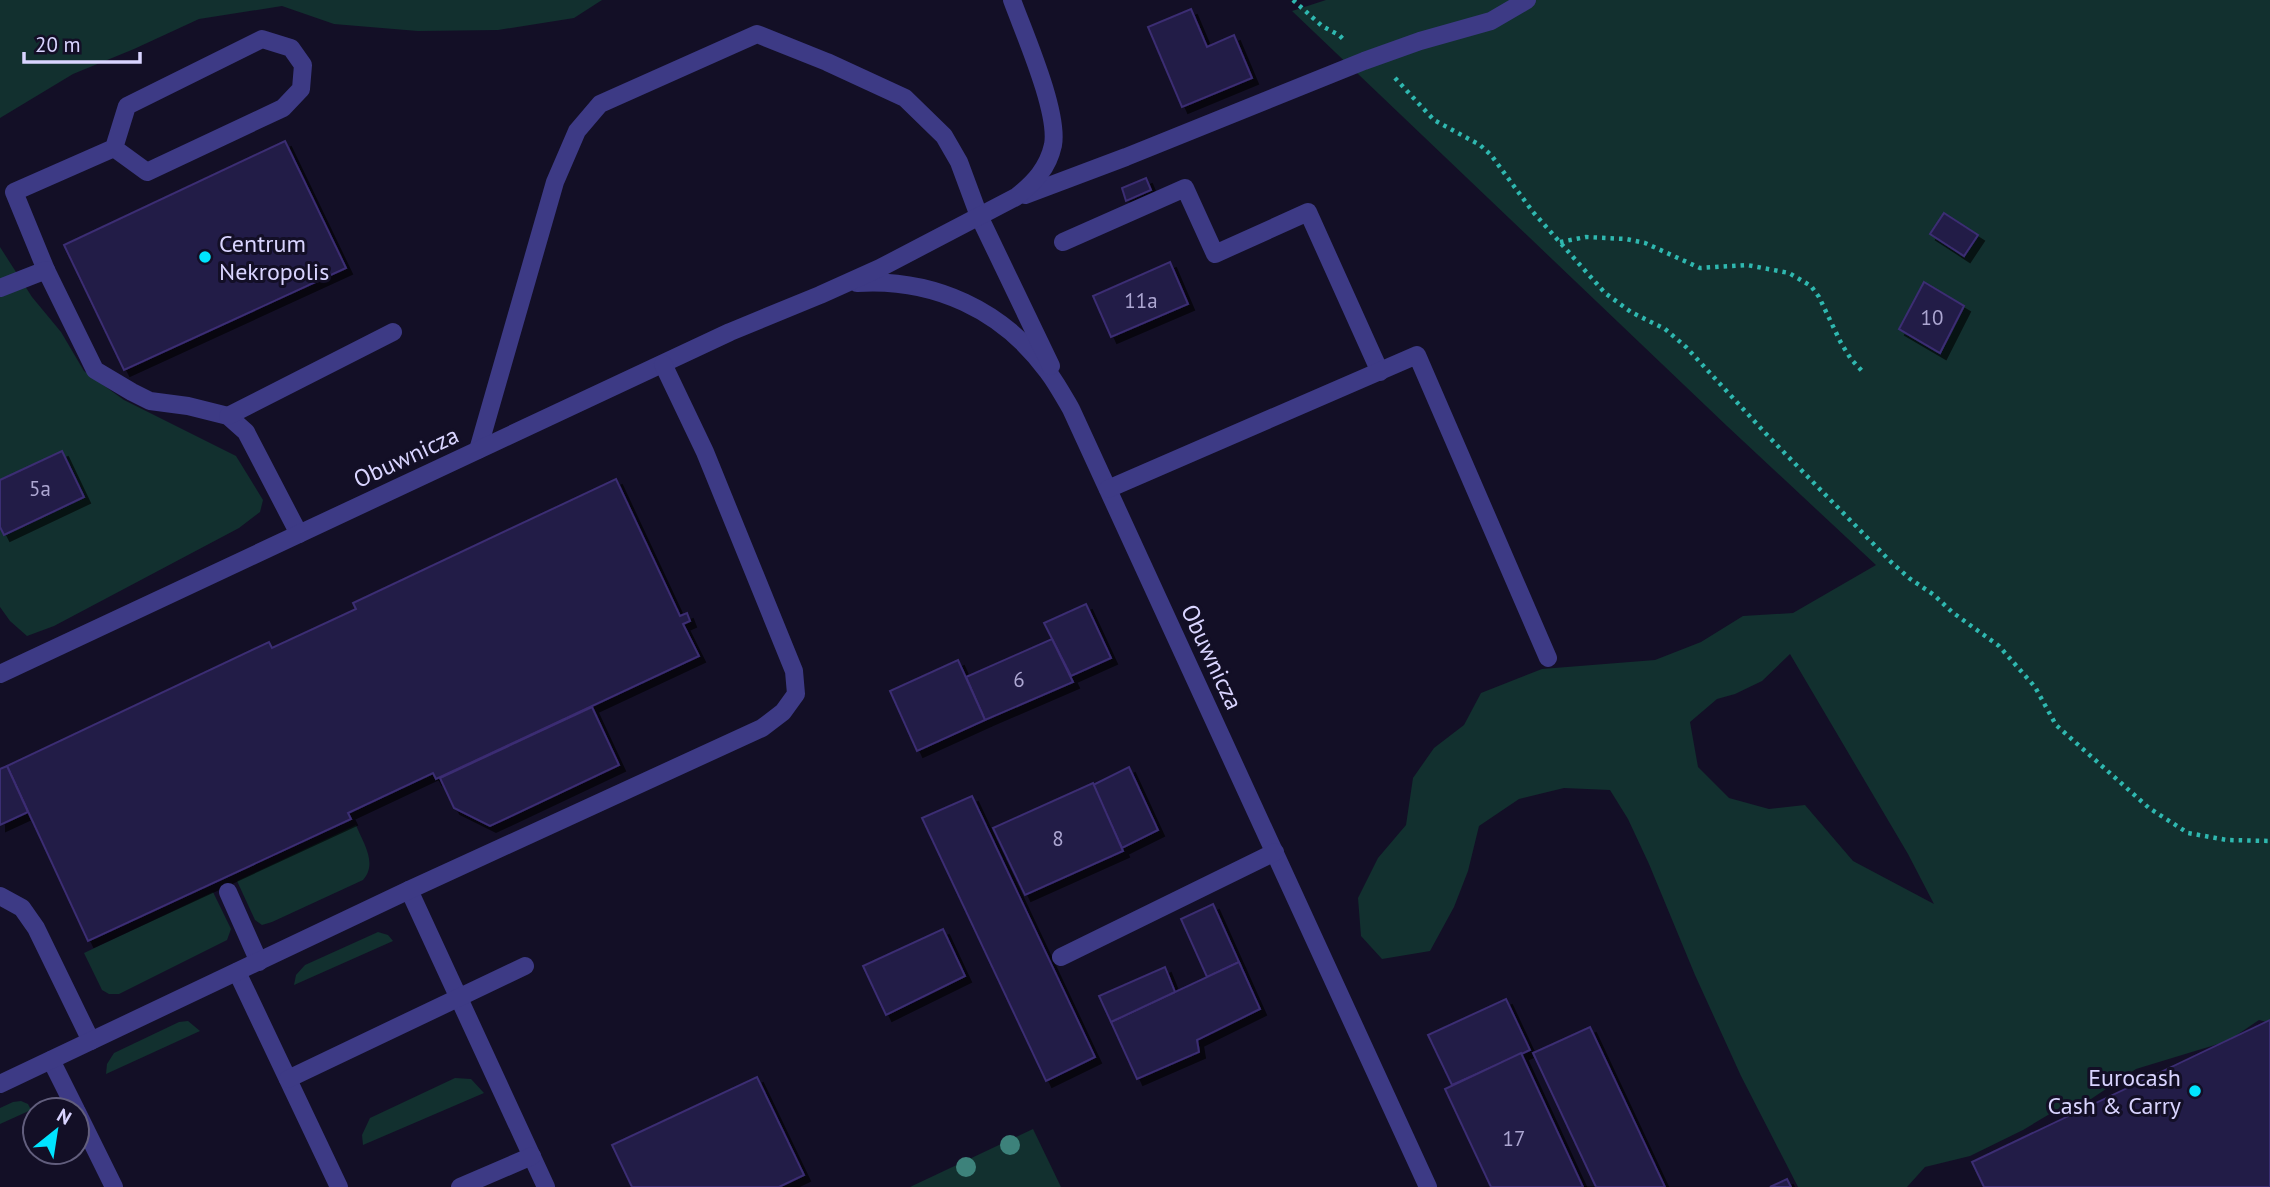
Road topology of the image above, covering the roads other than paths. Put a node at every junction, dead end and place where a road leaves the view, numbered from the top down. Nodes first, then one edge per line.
1 (1012, 0) edge
2 (1527, 0) edge
3 (114, 148) junction
4 (1003, 204) junction
5 (979, 216) junction
6 (1063, 242) dead end
7 (46, 270) junction
8 (0, 288) edge
9 (835, 288) junction
10 (393, 332) dead end
11 (663, 364) junction
12 (1380, 372) junction
13 (1071, 409) junction
14 (228, 416) junction
15 (478, 450) junction
16 (1108, 489) junction
17 (299, 534) junction
18 (1548, 658) dead end
19 (0, 674) edge
20 (1275, 852) junction
21 (409, 890) junction
22 (228, 892) dead end
23 (0, 896) edge
24 (1061, 957) dead end
25 (258, 962) junction
26 (525, 966) dead end
27 (237, 972) junction
28 (458, 998) junction
29 (91, 1041) junction
30 (51, 1060) junction
31 (288, 1079) junction
32 (0, 1084) edge
33 (69, 1096) edge
34 (91, 1140) edge
35 (531, 1156) junction
36 (114, 1187) edge
37 (339, 1187) edge
38 (460, 1187) edge
39 (546, 1187) edge
40 (1428, 1187) edge

1 - 4 street
2 - 4 street
3 - 3 street
3 - 7 street
4 - 5 street, Obuwnicza
5 - 9 street, Obuwnicza
5 - 13 street
5 - 15 street
6 - 12 street
7 - 8 street
7 - 14 street
9 - 11 street, Obuwnicza
9 - 13 street, Obuwnicza
10 - 14 street
11 - 15 street, Obuwnicza
11 - 21 street
12 - 16 street
12 - 18 street
13 - 16 street, Obuwnicza
14 - 17 street
15 - 17 street, Obuwnicza
16 - 20 street, Obuwnicza
17 - 19 street, Obuwnicza
20 - 24 street
20 - 40 street, Obuwnicza
21 - 25 street
21 - 28 street
22 - 25 street
23 - 29 street
25 - 27 street
26 - 28 street
27 - 29 street
27 - 31 street
28 - 31 street
28 - 35 street
29 - 30 street
30 - 32 street
30 - 33 street
31 - 37 street
34 - 36 street
35 - 38 street
35 - 39 street

